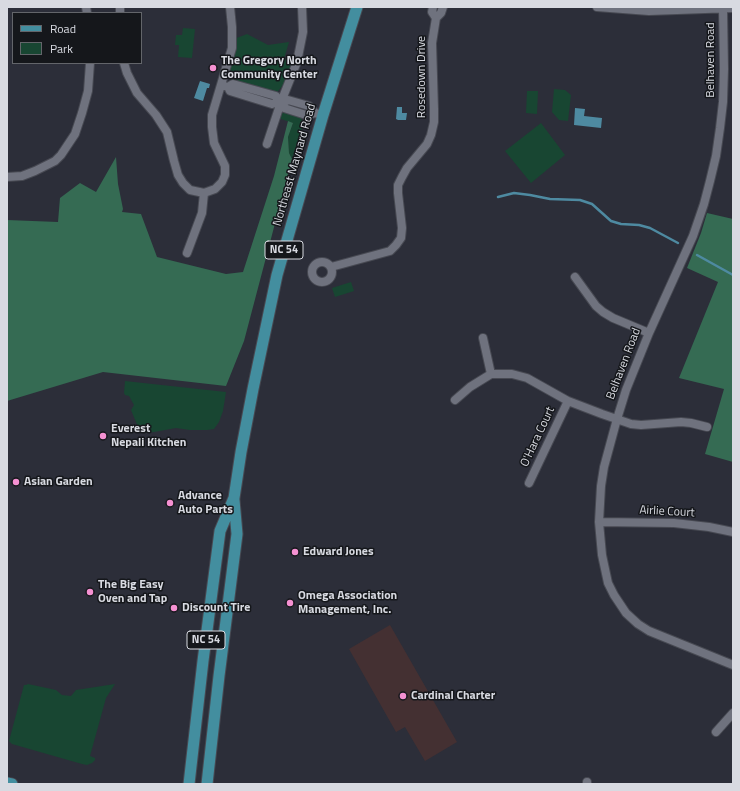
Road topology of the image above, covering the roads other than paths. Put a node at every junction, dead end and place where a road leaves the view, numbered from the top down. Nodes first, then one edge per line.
1 (230, 7) edge
2 (302, 7) edge
3 (357, 7) edge
4 (433, 7) edge
5 (443, 7) edge
6 (597, 7) edge
7 (606, 7) edge
8 (723, 8) junction
9 (733, 8) edge
10 (436, 18) junction
11 (90, 64) edge
12 (124, 64) edge
13 (225, 86) junction
14 (280, 102) junction
15 (319, 114) junction
16 (267, 144) dead end
17 (7, 177) edge
18 (204, 193) junction
19 (187, 253) dead end
20 (331, 268) dead end
21 (575, 276) dead end
22 (649, 333) junction
23 (483, 338) dead end
24 (491, 374) junction
25 (455, 400) dead end
26 (568, 401) junction
27 (616, 419) junction
28 (706, 427) dead end
29 (529, 483) dead end
30 (234, 498) junction
31 (599, 522) junction
32 (733, 532) edge
33 (733, 665) edge
34 (733, 713) edge
35 (716, 732) dead end
36 (7, 783) edge
37 (12, 784) edge
38 (189, 784) edge
39 (207, 784) edge

1 - 13 street
2 - 14 street
3 - 15 main road, Northeast Maynard Road / NC 54
4 - 10 street, Rosedown Drive
5 - 10 street, Rosedown Drive
6 - 7 street
7 - 8 street
8 - 9 street
8 - 22 street, Belhaven Road
10 - 20 street, Rosedown Drive
11 - 17 street
12 - 18 street
13 - 14 street
13 - 18 street
14 - 15 street
14 - 16 street
15 - 30 main road, Northeast Maynard Road / NC 54
18 - 19 street
21 - 22 street
22 - 27 street, Belhaven Road
23 - 24 street
24 - 25 street
24 - 26 street
26 - 27 street
26 - 29 street, O'Hara Court
27 - 28 street
27 - 31 street, Belhaven Road
30 - 38 main road, Northeast Maynard Road / NC 54
30 - 39 main road, Northeast Maynard Road / NC 54
31 - 32 street, Airlie Court
31 - 33 street, Belhaven Road
34 - 35 street
36 - 37 main road

